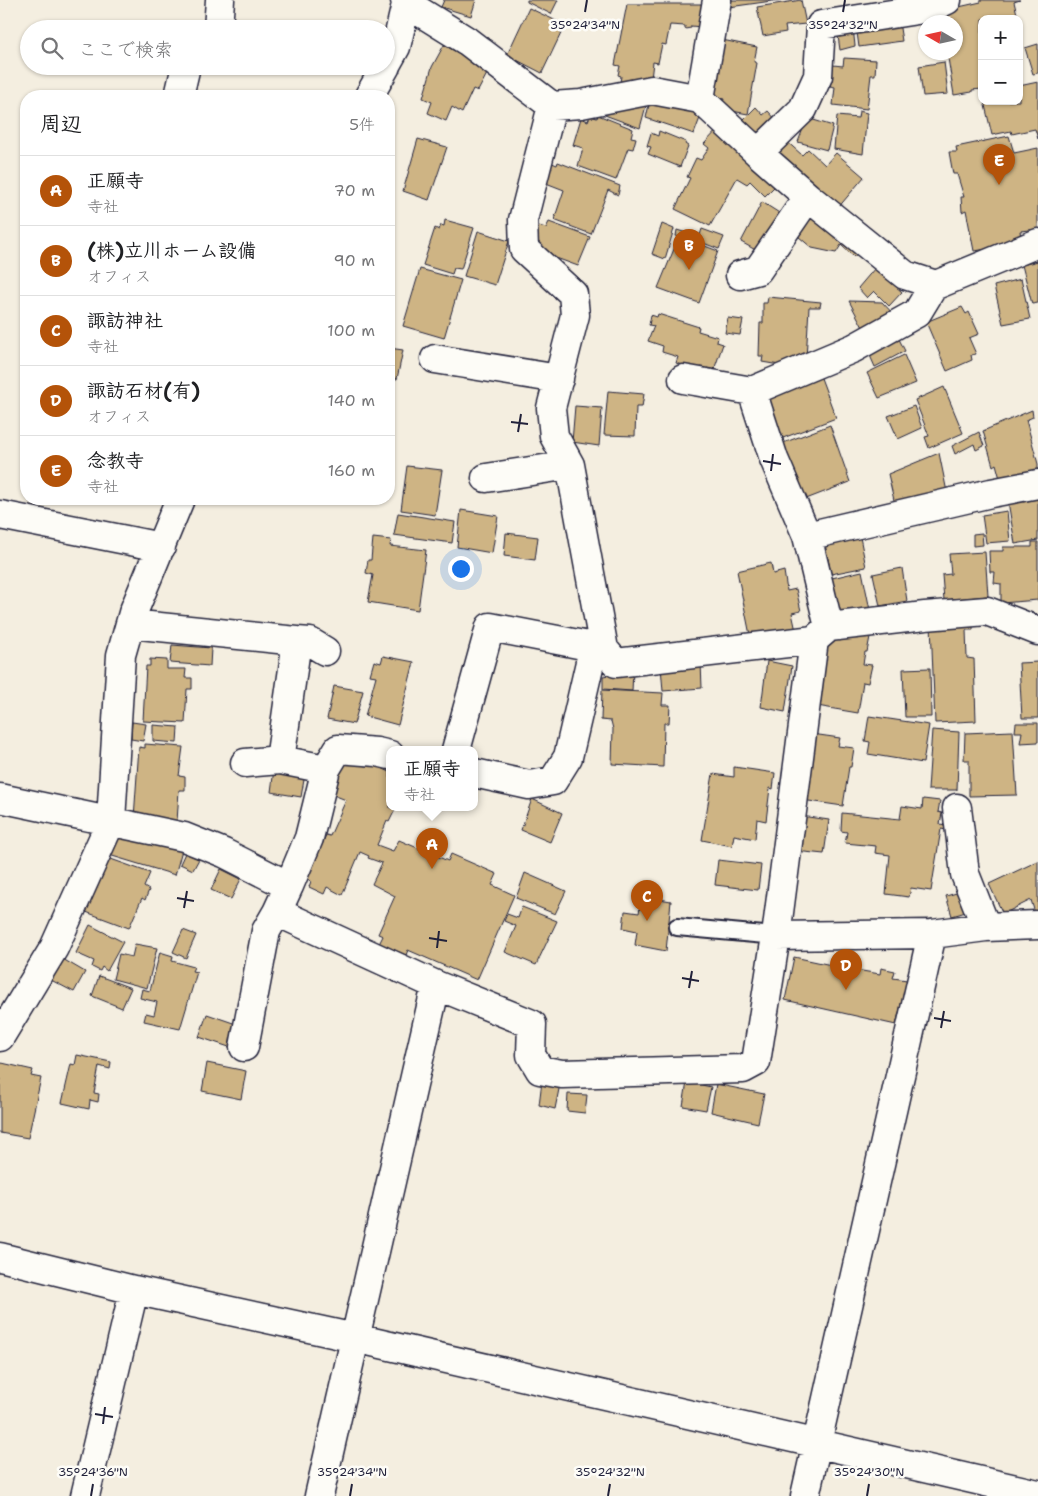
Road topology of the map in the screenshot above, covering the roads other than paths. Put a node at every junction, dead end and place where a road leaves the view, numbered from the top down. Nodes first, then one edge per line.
1 (220, 0) edge
2 (717, 0) edge
3 (947, 0) edge
4 (406, 1) edge
5 (219, 20) edge
6 (395, 49) edge
7 (184, 75) edge
8 (381, 75) edge
9 (180, 90) edge
10 (372, 90) edge
11 (700, 99) junction
12 (552, 106) junction
13 (758, 153) junction
14 (808, 197) junction
15 (1038, 243) edge
16 (740, 275) dead end
17 (934, 284) junction
18 (435, 359) dead end
19 (558, 379) junction
20 (683, 379) dead end
21 (752, 391) junction
22 (570, 465) junction
23 (486, 478) dead end
24 (1038, 484) edge
25 (177, 505) edge
26 (0, 515) edge
27 (806, 536) junction
28 (160, 546) junction
29 (130, 624) junction
30 (1038, 631) edge
31 (822, 634) junction
32 (297, 641) junction
33 (604, 649) junction
34 (325, 651) dead end
35 (457, 746) edge
36 (386, 754) edge
37 (280, 760) junction
38 (244, 763) dead end
39 (326, 770) junction
40 (478, 774) edge
41 (0, 798) edge
42 (957, 808) dead end
43 (111, 821) junction
44 (289, 886) junction
45 (277, 912) junction
46 (1038, 925) edge
47 (677, 927) dead end
48 (986, 927) junction
49 (932, 934) junction
50 (776, 936) junction
51 (436, 984) junction
52 (0, 1037) edge
53 (244, 1047) dead end
54 (0, 1257) edge
55 (134, 1290) junction
56 (355, 1338) junction
57 (816, 1444) junction
58 (1038, 1494) edge
59 (85, 1496) edge
60 (319, 1496) edge
61 (805, 1496) edge

1 - 5 street
2 - 11 street
3 - 13 street
4 - 6 street
4 - 12 street
7 - 9 street
8 - 10 street
11 - 12 street
11 - 13 street
12 - 19 street
13 - 14 street
14 - 16 street
14 - 17 street
15 - 17 street
17 - 21 street
18 - 19 street
19 - 22 street
20 - 21 street
21 - 27 street
22 - 23 street
22 - 33 street
24 - 27 street
25 - 28 street
26 - 28 street
27 - 31 street
28 - 29 street
29 - 32 street
29 - 43 street
30 - 31 street
31 - 33 street
31 - 50 street
32 - 34 street
32 - 37 street
33 - 35 street
33 - 40 street
36 - 39 street
37 - 38 street
37 - 39 street
39 - 44 street
41 - 43 street
42 - 48 street
43 - 44 street
43 - 52 street
44 - 45 street
45 - 51 street
45 - 53 street
46 - 48 street
47 - 50 lane
48 - 49 street
49 - 50 street
49 - 57 street
50 - 51 street
51 - 56 street
54 - 55 street
55 - 56 street
55 - 59 street
56 - 57 street
56 - 60 street
57 - 58 street
57 - 61 street

